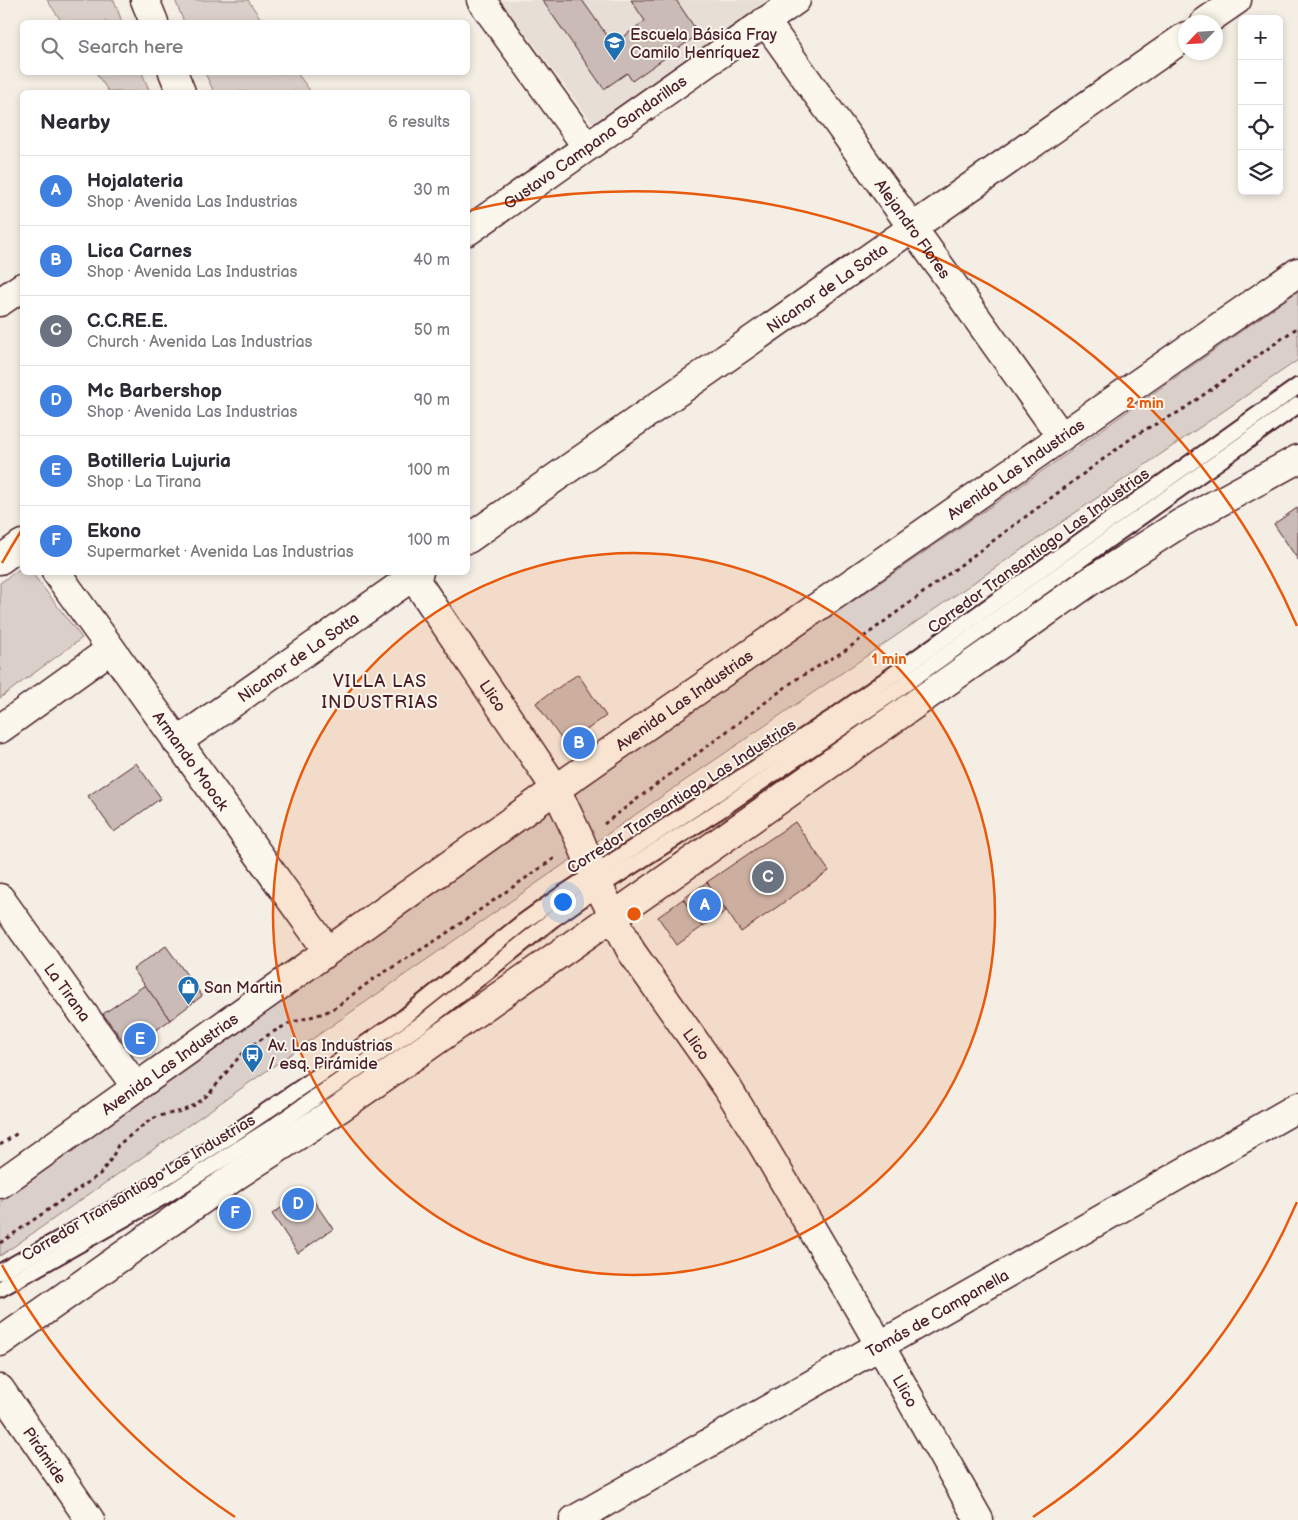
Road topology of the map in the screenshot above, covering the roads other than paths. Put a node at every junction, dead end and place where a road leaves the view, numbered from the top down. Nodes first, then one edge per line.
1 (145, 0) edge
2 (481, 0) edge
3 (796, 0) edge
4 (1237, 0) edge
5 (1215, 15) edge
6 (153, 20) edge
7 (765, 21) junction
8 (1178, 42) edge
9 (175, 75) edge
10 (180, 90) edge
11 (586, 147) junction
12 (912, 227) junction
13 (470, 230) edge
14 (1298, 272) edge
15 (1298, 386) edge
16 (1298, 405) edge
17 (1061, 436) junction
18 (1298, 459) edge
19 (470, 538) edge
20 (20, 545) edge
21 (0, 560) edge
22 (58, 575) edge
23 (413, 575) edge
24 (415, 575) edge
25 (111, 649) junction
26 (0, 729) edge
27 (177, 742) junction
28 (556, 789) junction
29 (596, 880) junction
30 (0, 898) edge
31 (612, 915) junction
32 (327, 950) junction
33 (136, 1087) junction
34 (1298, 1107) edge
35 (0, 1184) edge
36 (0, 1272) edge
37 (0, 1289) edge
38 (0, 1342) edge
39 (880, 1346) junction
40 (0, 1389) edge
41 (90, 1520) edge
42 (574, 1520) edge
43 (979, 1520) edge

1 - 6 street
2 - 11 street
3 - 7 street, Gustavo Campana Gandarillas
4 - 5 street
7 - 11 street, Gustavo Campana Gandarillas
7 - 12 street, Alejandro Flores
8 - 12 street, Nicanor de La Sotta
9 - 10 street
11 - 13 street, Gustavo Campana Gandarillas
12 - 17 street, Alejandro Flores
12 - 19 street, Nicanor de La Sotta
14 - 17 street, Avenida Las Industrias
15 - 29 lane, Corredor Transantiago Las Industrias
16 - 29 lane, Corredor Transantiago Las Industrias
17 - 28 street, Avenida Las Industrias
18 - 31 street
20 - 21 street
22 - 25 street, Armando Moock
23 - 27 street, Nicanor de La Sotta
24 - 28 street, Llico
25 - 26 street
25 - 27 street, Armando Moock
27 - 32 street, Armando Moock
28 - 29 street, Llico
28 - 32 street, Avenida Las Industrias
29 - 31 street, Llico
29 - 36 lane, Corredor Transantiago Las Industrias
29 - 37 lane, Corredor Transantiago Las Industrias
30 - 33 street, La Tirana
31 - 38 street
31 - 39 street, Llico
32 - 33 street, Avenida Las Industrias
33 - 35 street, Avenida Las Industrias
34 - 39 street, Tomás de Campanella
39 - 42 street, Tomás de Campanella
39 - 43 street, Llico
40 - 41 street, Pirámide

